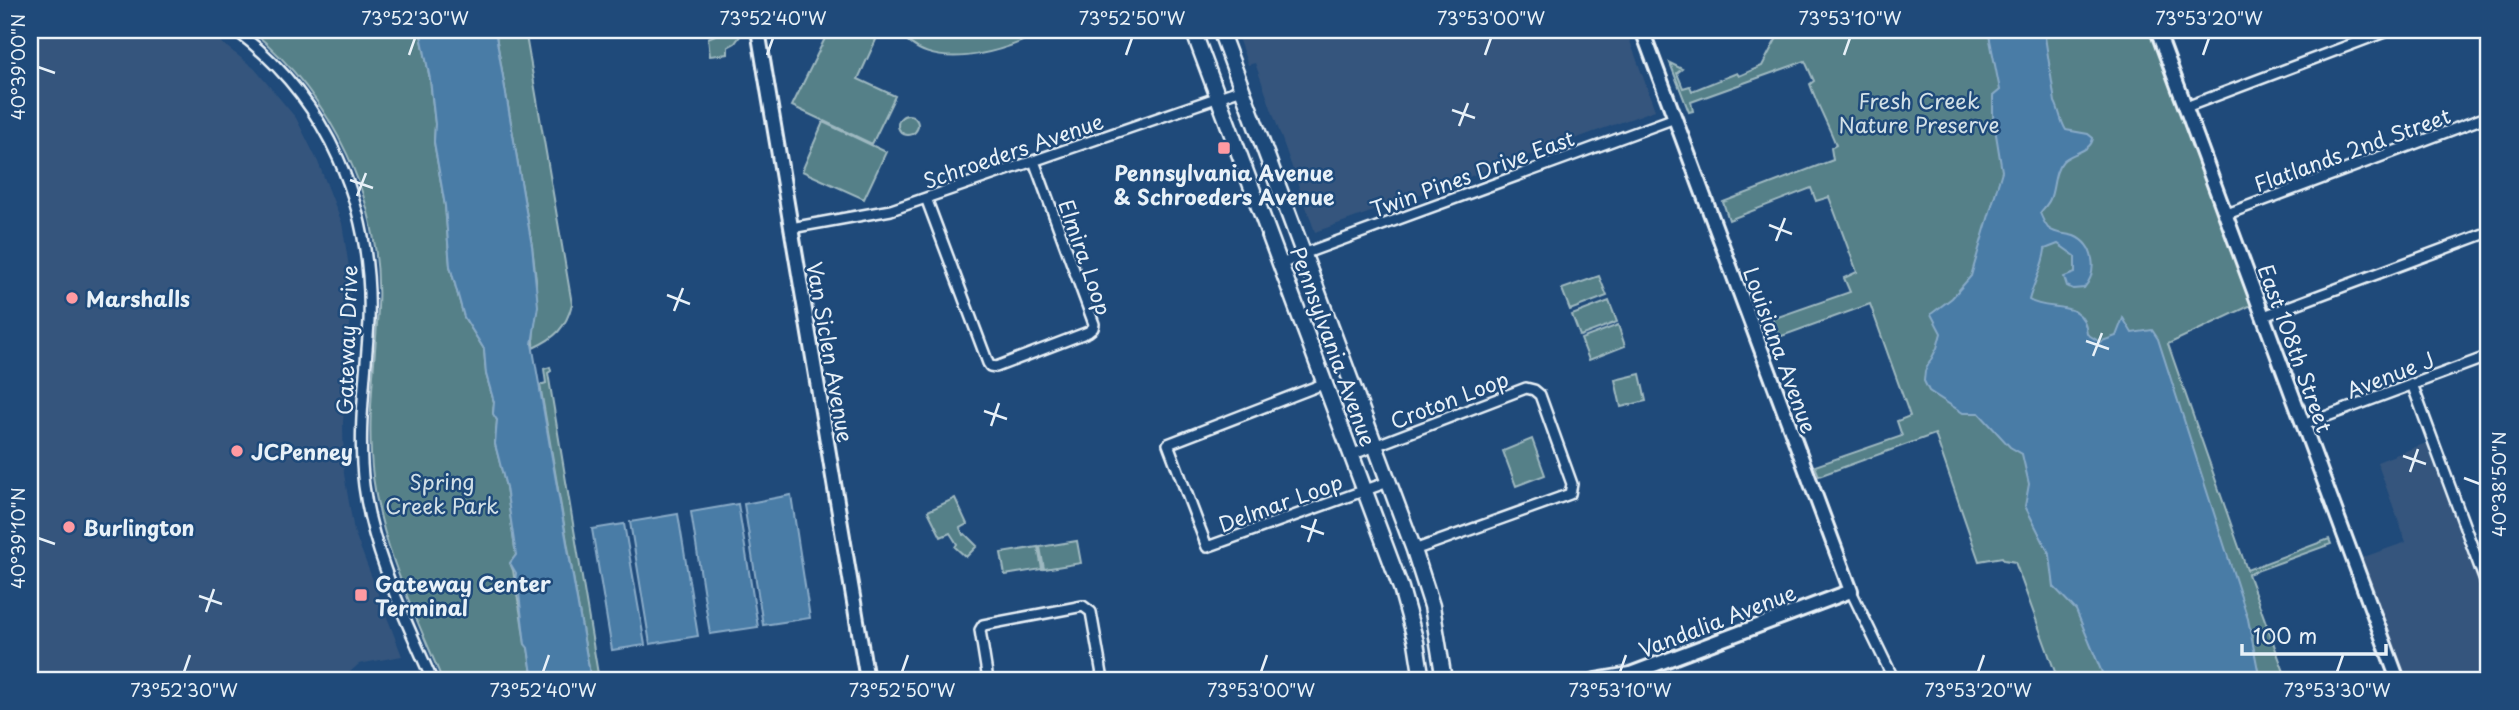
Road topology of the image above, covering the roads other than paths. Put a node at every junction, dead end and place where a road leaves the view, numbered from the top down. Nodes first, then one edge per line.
1 (235, 30) edge
2 (758, 30) edge
3 (1193, 30) edge
4 (1220, 30) edge
5 (1642, 30) edge
6 (2157, 30) edge
7 (2390, 30) edge
8 (1242, 89) junction
9 (1217, 98) junction
10 (2186, 107) junction
11 (2489, 116) edge
12 (1675, 118) junction
13 (1034, 161) junction
14 (926, 198) junction
15 (2227, 214) junction
16 (791, 228) junction
17 (2489, 232) edge
18 (1303, 254) junction
19 (1282, 264) junction
20 (2263, 316) junction
21 (2489, 356) edge
22 (1323, 384) junction
23 (2412, 384) junction
24 (2303, 425) junction
25 (1374, 446) junction
26 (1351, 455) junction
27 (1388, 482) junction
28 (1365, 490) junction
29 (1414, 550) junction
30 (1851, 591) junction
31 (2489, 592) edge
32 (432, 680) edge
33 (867, 680) edge
34 (988, 680) edge
35 (1102, 680) edge
36 (1422, 680) edge
37 (1444, 680) edge
38 (1595, 680) edge
39 (1894, 680) edge
40 (2398, 680) edge

1 - 32 street, Gateway Drive
2 - 16 street, Van Siclen Avenue
3 - 9 main road, Pennsylvania Avenue
4 - 8 main road, Pennsylvania Avenue
5 - 12 street, Louisiana Avenue
6 - 10 street, East 108th Street
7 - 10 street
8 - 9 street, Schroeders Avenue
8 - 18 main road, Pennsylvania Avenue
9 - 13 street, Schroeders Avenue
9 - 19 main road, Pennsylvania Avenue
10 - 15 street, East 108th Street
11 - 15 street, Flatlands 2nd Street
12 - 18 street, Twin Pines Drive East
12 - 30 street, Louisiana Avenue
13 - 14 street, Schroeders Avenue
13 - 14 street, Elmira Loop
14 - 16 street, Schroeders Avenue
15 - 20 street, East 108th Street
16 - 33 street, Van Siclen Avenue
17 - 20 street
18 - 19 street, Twin Pines Drive East
18 - 25 main road, Pennsylvania Avenue
19 - 22 main road, Pennsylvania Avenue
20 - 24 street, East 108th Street
21 - 23 street, Avenue J
22 - 26 main road, Pennsylvania Avenue
22 - 28 street, Delmar Loop
23 - 24 street, Avenue J
23 - 31 street
24 - 40 street, East 108th Street
25 - 26 street, Croton Loop
25 - 27 main road, Pennsylvania Avenue
25 - 29 street, Croton Loop
26 - 28 main road, Pennsylvania Avenue
27 - 28 street, Delmar Loop
27 - 29 main road, Pennsylvania Avenue
28 - 36 main road, Pennsylvania Avenue
29 - 37 main road, Pennsylvania Avenue
30 - 38 street, Vandalia Avenue
30 - 39 street, Louisiana Avenue
34 - 35 street

